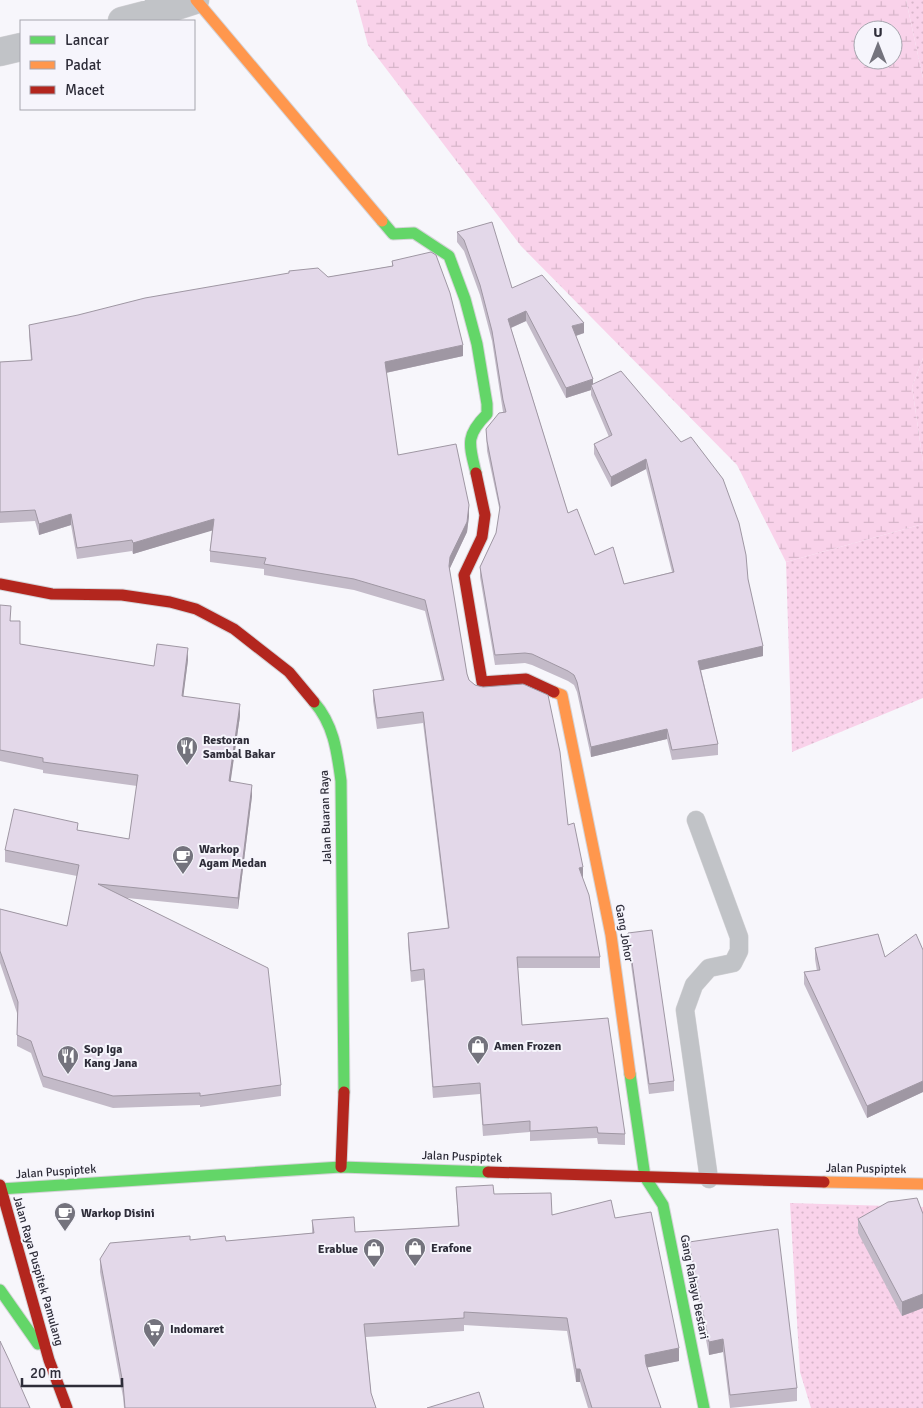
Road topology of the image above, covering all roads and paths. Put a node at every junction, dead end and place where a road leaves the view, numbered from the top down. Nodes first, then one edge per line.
1 (196, 0) edge
2 (160, 6) edge
3 (125, 20) edge
4 (20, 47) edge
5 (0, 52) edge
6 (0, 584) edge
7 (696, 820) dead end
8 (342, 1167) junction
9 (645, 1177) junction
10 (709, 1179) junction
11 (923, 1184) edge
12 (0, 1188) edge
13 (0, 1290) edge
14 (49, 1360) junction
15 (67, 1408) edge
16 (704, 1408) edge

1 - 2 street
1 - 9 main road, Gang Johor
2 - 3 street
4 - 5 street
6 - 8 main road, Jalan Buaran Raya
7 - 10 lane
8 - 9 main road, Jalan Puspiptek
8 - 12 main road, Jalan Puspiptek
9 - 10 main road, Jalan Puspiptek
9 - 16 main road, Gang Rahayu Bestari
10 - 11 main road, Jalan Puspiptek
12 - 14 main road, Jalan Raya Puspitek Pamulang
13 - 14 main road
14 - 15 main road

